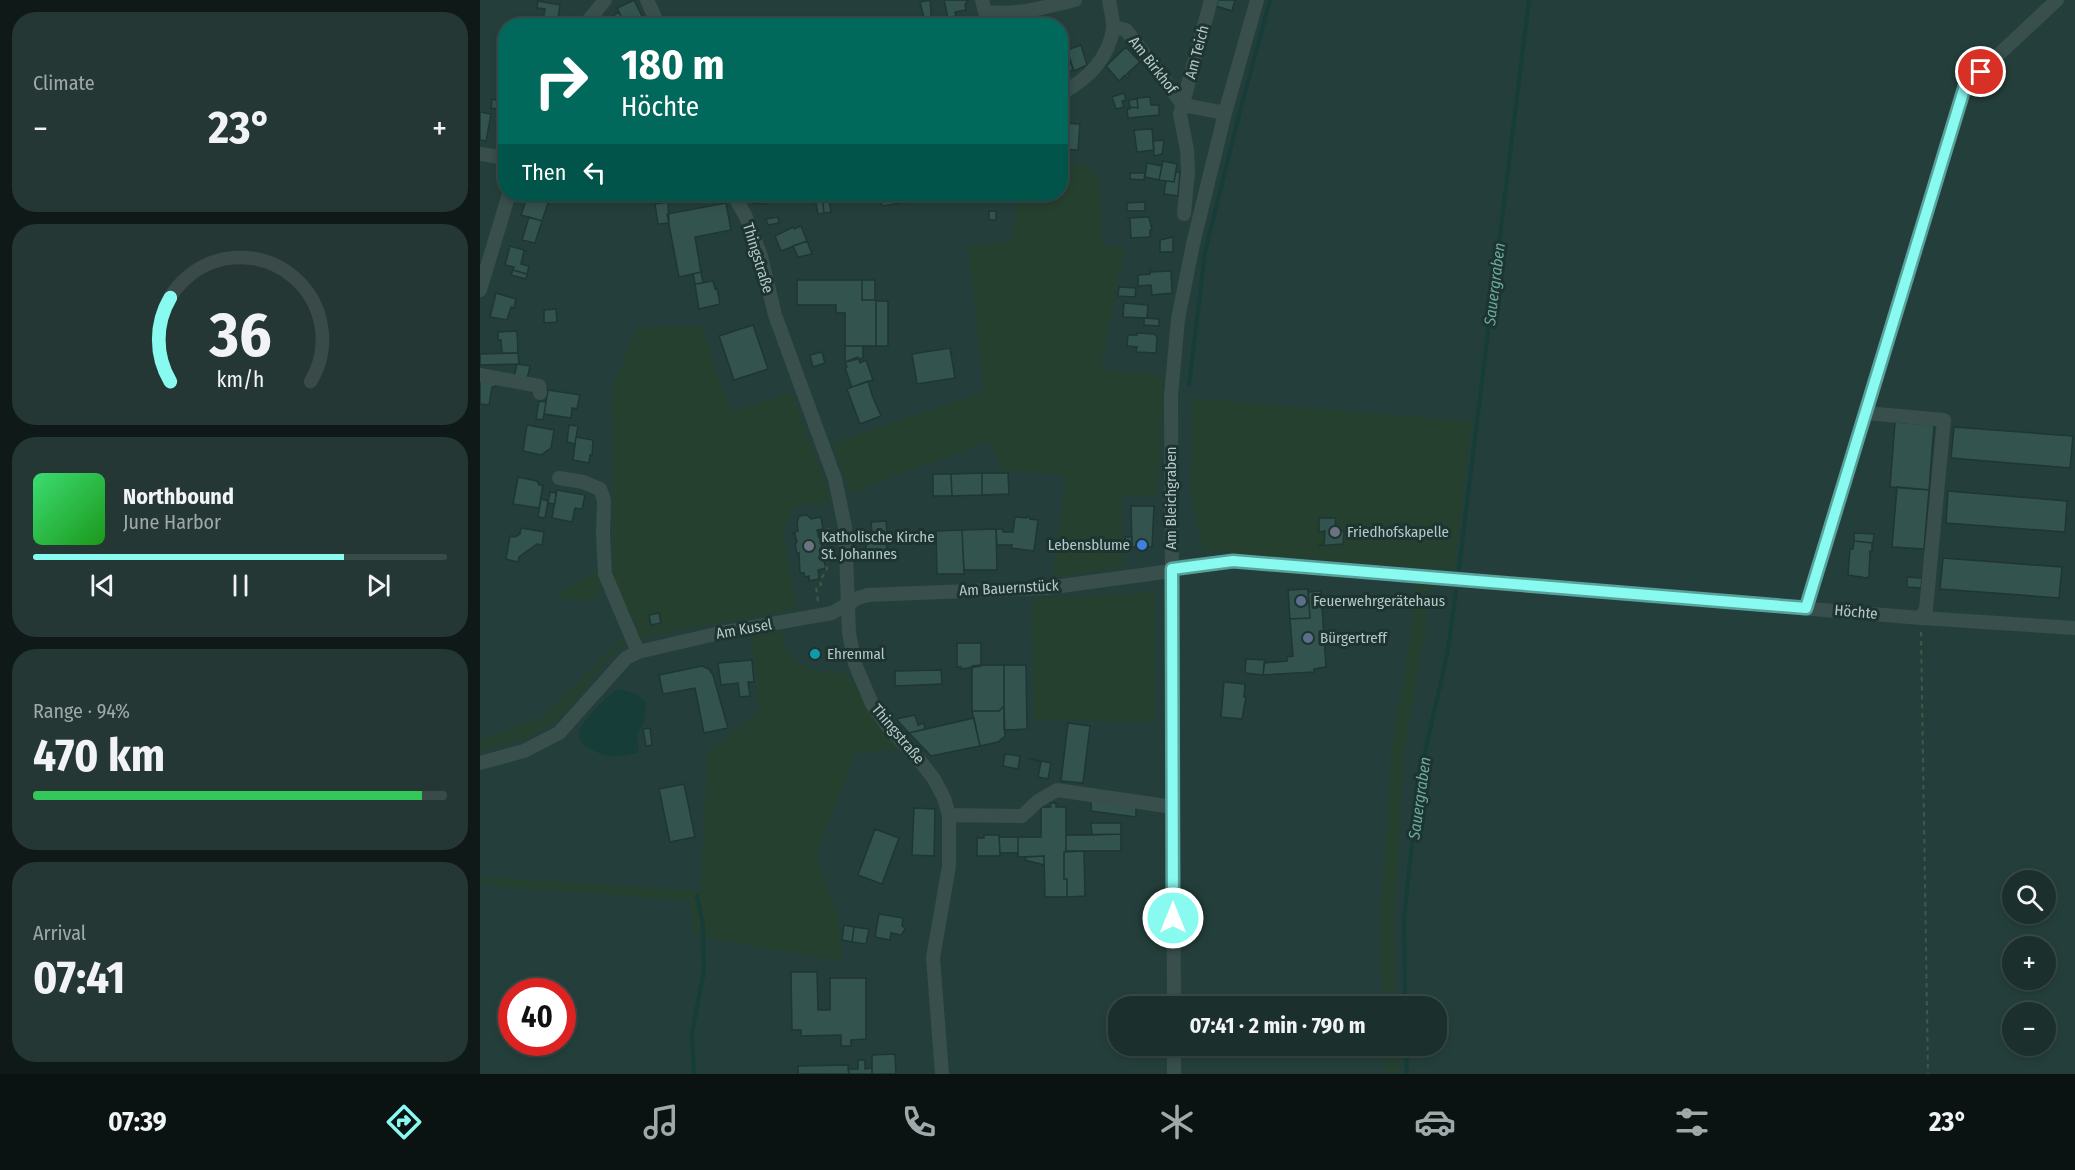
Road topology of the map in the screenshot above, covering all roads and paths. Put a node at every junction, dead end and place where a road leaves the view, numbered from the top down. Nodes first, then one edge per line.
1 (605, 0) edge
2 (647, 0) edge
3 (982, 0) edge
4 (1075, 0) edge
5 (1109, 0) edge
6 (1211, 0) edge
7 (1257, 0) edge
8 (2057, 0) edge
9 (590, 18) edge
10 (655, 18) edge
11 (1113, 27) junction
12 (1068, 90) edge
13 (1184, 105) junction
14 (1225, 113) junction
15 (480, 154) edge
16 (498, 157) edge
17 (507, 201) edge
18 (737, 201) edge
19 (1184, 214) dead end
20 (480, 290) edge
21 (480, 375) edge
22 (540, 393) dead end
23 (1866, 413) junction
24 (559, 478) dead end
25 (845, 527) junction
26 (1172, 569) junction
27 (848, 604) junction
28 (1806, 608) junction
29 (820, 616) junction
30 (1921, 618) junction
31 (2075, 628) edge
32 (638, 652) junction
33 (480, 763) edge
34 (1173, 807) junction
35 (949, 815) junction
36 (1174, 996) edge
37 (1174, 1056) edge
38 (942, 1074) edge
39 (1174, 1074) edge
40 (1928, 1074) edge

1 - 9 street
2 - 10 street
3 - 4 street
5 - 11 street, Am Birkhof
6 - 13 street, Am Teich
7 - 14 street, Am Bleichgraben
8 - 23 street
11 - 12 street, Am Birkhof
11 - 13 street, Am Birkhof
13 - 14 street, Am Birkhof
13 - 19 street, Am Teich
14 - 26 street, Am Bleichgraben
15 - 16 street
17 - 20 street
18 - 25 street, Thingstraße
21 - 22 street
23 - 28 street
23 - 30 street
24 - 32 street
25 - 27 street, Thingstraße
25 - 29 path
26 - 27 street, Am Bauernstück
26 - 28 street, Höchte
26 - 34 street, Am Bleichgraben
27 - 29 street, Am Kusel
27 - 35 street, Thingstraße
28 - 30 street, Höchte
29 - 32 street, Am Kusel
30 - 31 street, Höchte
30 - 40 path
32 - 33 street, Am Kusel
34 - 35 street
34 - 36 street, Am Bleichgraben
35 - 38 street, Thingstraße
37 - 39 street

